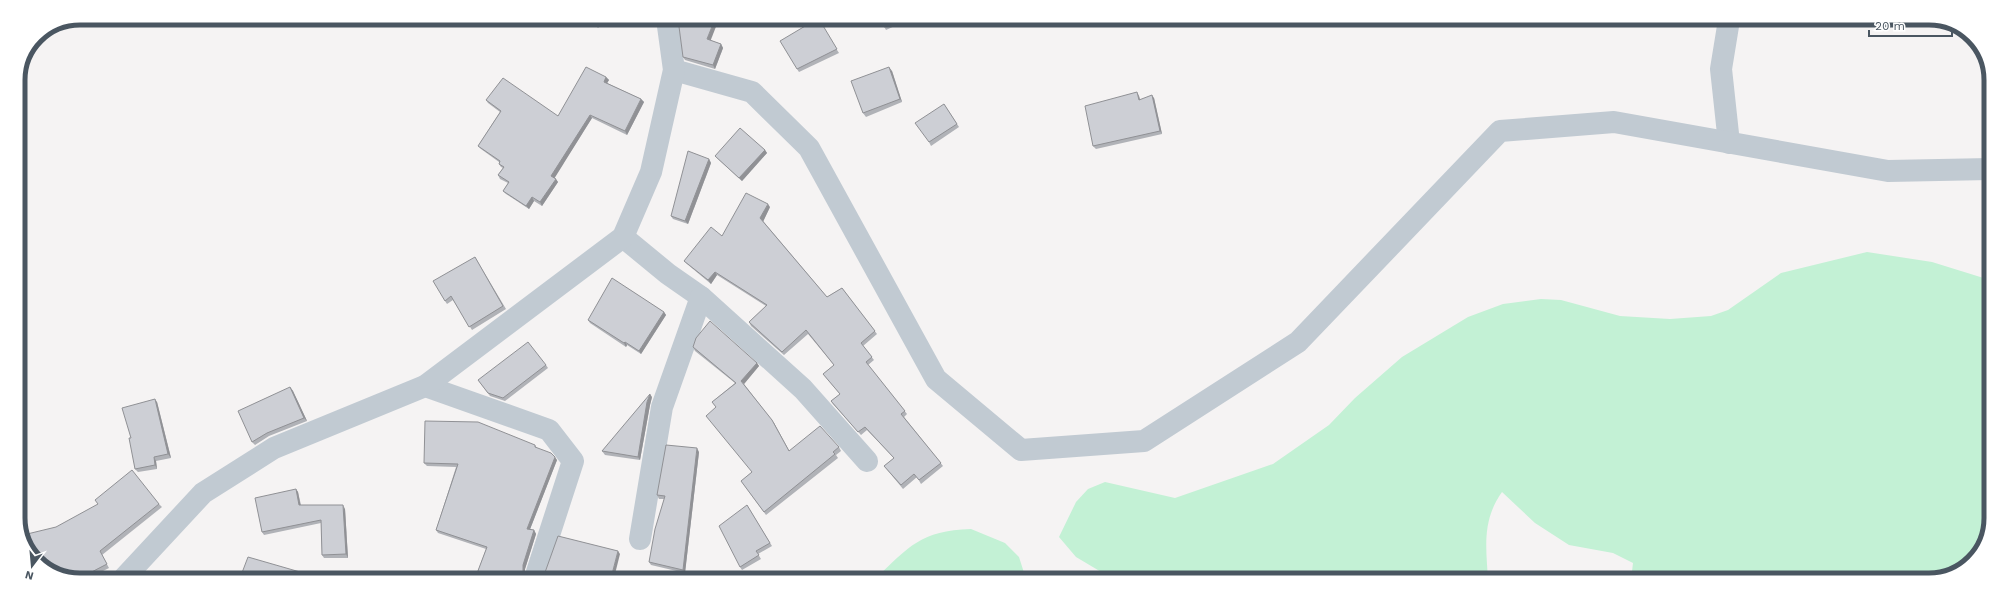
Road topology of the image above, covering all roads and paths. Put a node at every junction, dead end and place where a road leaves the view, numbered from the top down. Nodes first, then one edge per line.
1 (668, 25) edge
2 (1728, 25) edge
3 (674, 70) junction
4 (1729, 143) junction
5 (1984, 170) edge
6 (623, 237) junction
7 (700, 297) junction
8 (425, 386) junction
9 (867, 461) dead end
10 (640, 539) dead end
11 (537, 572) dead end
12 (129, 573) edge

1 - 3 street
2 - 4 street
3 - 4 street
3 - 6 street
4 - 5 street
6 - 7 street
6 - 8 street
7 - 9 street
7 - 10 street
8 - 11 street
8 - 12 street

